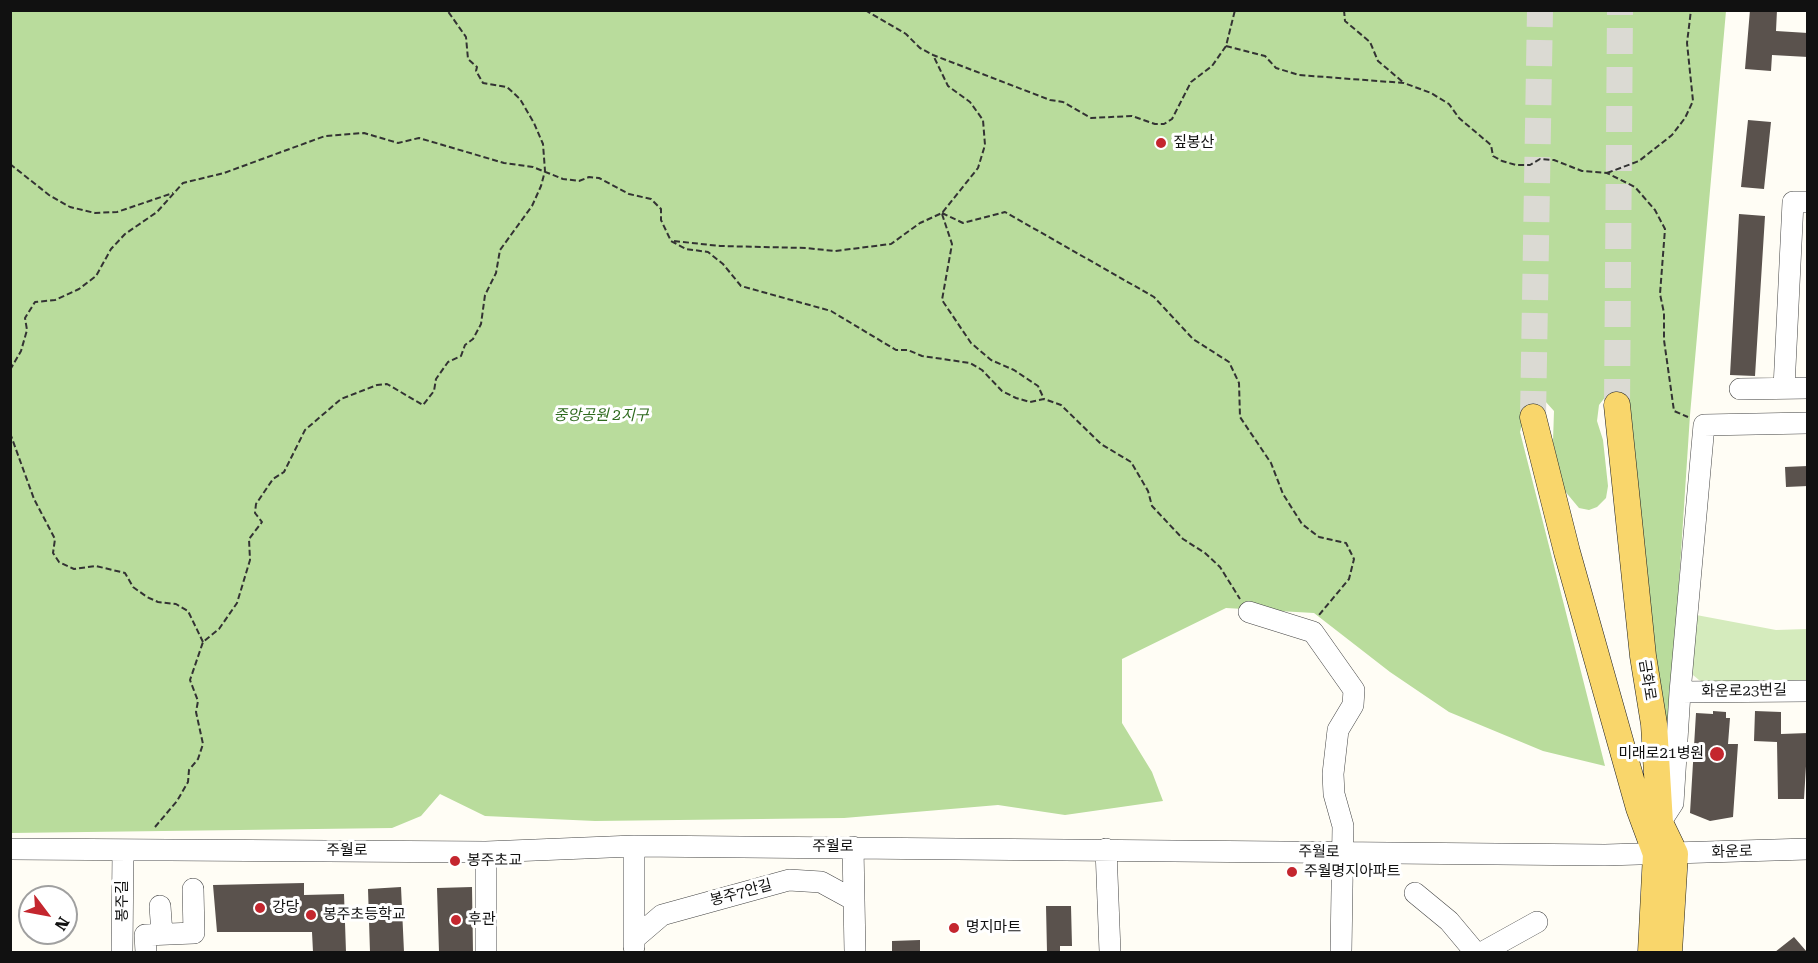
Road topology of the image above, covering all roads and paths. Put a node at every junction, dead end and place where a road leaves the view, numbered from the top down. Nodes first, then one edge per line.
1 (447, 10) edge
2 (866, 10) edge
3 (1235, 10) edge
4 (1344, 10) edge
5 (1691, 10) edge
6 (1226, 46) junction
7 (933, 55) junction
8 (1404, 83) junction
9 (10, 164) edge
10 (545, 171) junction
11 (1607, 173) junction
12 (173, 193) junction
13 (1808, 202) edge
14 (942, 213) junction
15 (671, 241) junction
16 (10, 370) edge
17 (1784, 388) junction
18 (1808, 388) edge
19 (1740, 389) dead end
20 (1044, 399) junction
21 (1617, 405) tunnel mouth
22 (1533, 417) tunnel mouth
23 (1808, 423) edge
24 (1704, 425) junction
25 (10, 433) edge
26 (1249, 612) joint
27 (1313, 632) junction
28 (203, 642) junction
29 (1808, 691) edge
30 (1680, 692) junction
31 (1660, 823) junction
32 (155, 827) dead end
33 (634, 846) junction
34 (853, 847) junction
35 (10, 849) edge
36 (1106, 849) junction
37 (1808, 849) edge
38 (123, 850) junction
39 (486, 852) junction
40 (1344, 852) junction
41 (1666, 854) junction
42 (193, 889) dead end
43 (1415, 893) dead end
44 (854, 900) junction
45 (160, 906) dead end
46 (1537, 922) dead end
47 (162, 934) junction
48 (634, 946) edge
49 (122, 952) edge
50 (146, 952) edge
51 (486, 952) edge
52 (855, 952) edge
53 (1110, 952) edge
54 (1341, 952) edge
55 (1476, 952) edge
56 (1483, 952) edge
57 (1651, 952) edge
58 (1669, 952) edge

1 - 10 path
2 - 7 path
3 - 6 path
4 - 8 path
5 - 11 path
6 - 7 path
6 - 8 path
7 - 14 path
8 - 11 path
9 - 12 path
10 - 12 path
10 - 15 path
10 - 28 path
11 - 24 path
12 - 16 path
13 - 17 street
14 - 15 path
14 - 20 path
14 - 27 path
15 - 20 path
17 - 18 street
17 - 19 street
20 - 26 path
21 - 31 main road, 금화로
22 - 41 main road, 금화로
23 - 24 street
24 - 30 street
25 - 28 path
26 - 27 street
27 - 40 street
28 - 32 path
29 - 30 street, 화운로23번길
30 - 31 street
31 - 41 main road, 금화로
33 - 34 street, 주월로
33 - 39 street, 주월로
33 - 48 street
34 - 36 street, 주월로
34 - 44 street
35 - 38 street, 주월로
36 - 40 street, 주월로
36 - 53 street
37 - 41 street, 화운로
38 - 39 street, 주월로
38 - 49 street, 봉주길
39 - 51 street
40 - 41 street, 주월로
40 - 54 street
41 - 57 main road, 금화로
41 - 58 main road, 금화로
42 - 47 street
43 - 55 street
44 - 48 street, 봉주7안길
44 - 52 street
45 - 47 street
46 - 56 street
47 - 50 street

